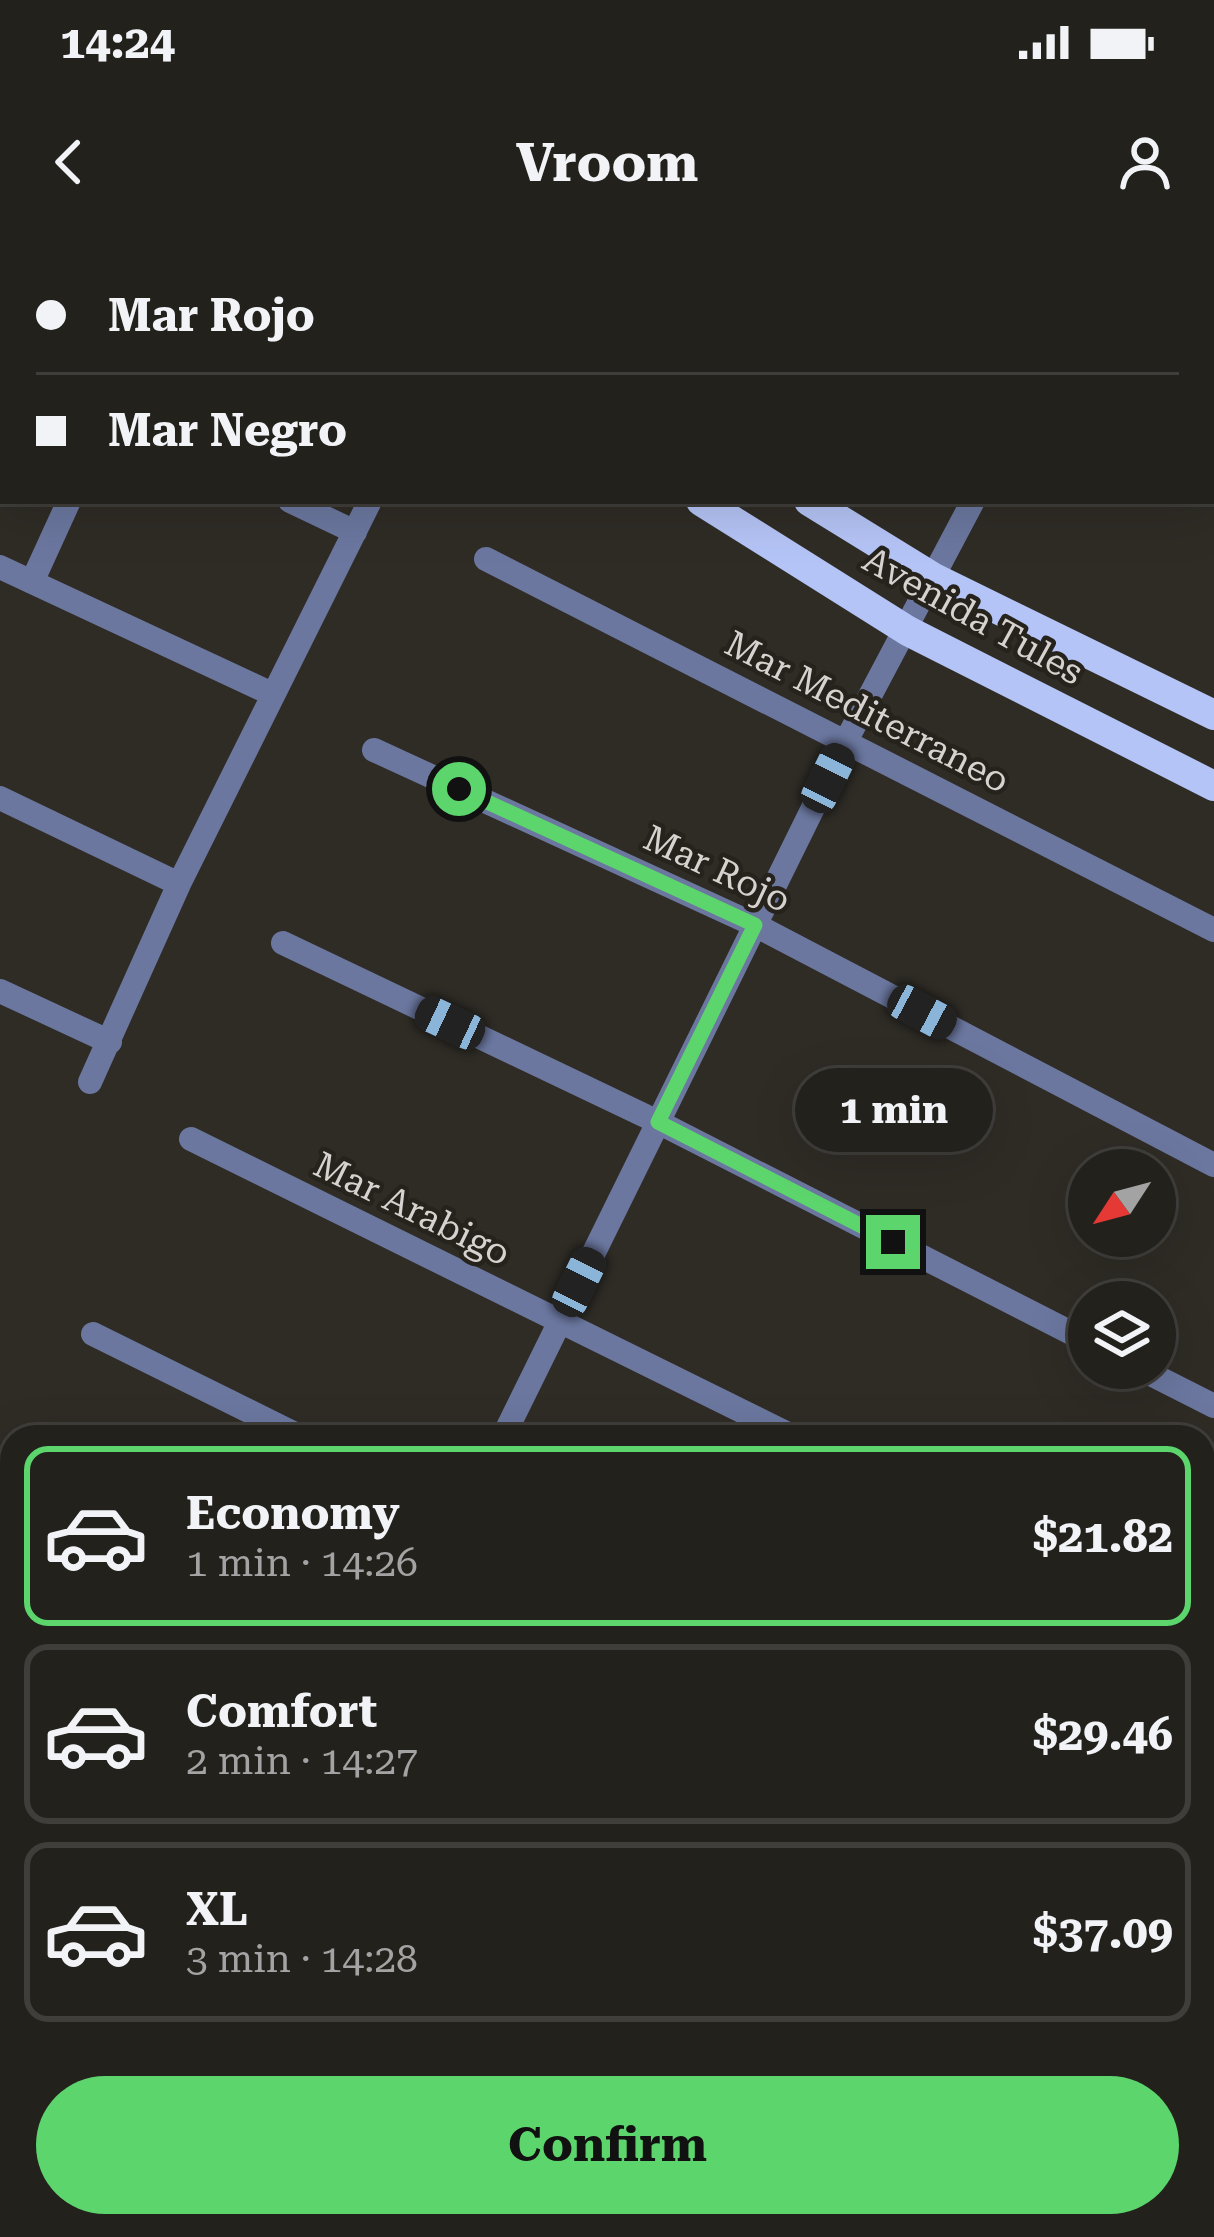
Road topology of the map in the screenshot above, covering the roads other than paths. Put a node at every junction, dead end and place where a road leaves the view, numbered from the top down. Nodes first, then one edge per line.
1 (68, 504) edge
2 (296, 504) edge
3 (369, 504) edge
4 (706, 504) edge
5 (814, 504) edge
6 (971, 504) edge
7 (355, 532) junction
8 (486, 559) dead end
9 (0, 567) edge
10 (934, 578) junction
11 (32, 582) junction
12 (908, 631) junction
13 (272, 694) junction
14 (1214, 715) edge
15 (846, 741) junction
16 (374, 750) dead end
17 (1214, 787) edge
18 (0, 798) edge
19 (179, 884) junction
20 (755, 925) junction
21 (1214, 930) edge
22 (283, 943) dead end
23 (0, 991) edge
24 (110, 1042) junction
25 (89, 1082) dead end
26 (658, 1122) junction
27 (191, 1139) dead end
28 (1214, 1165) edge
29 (560, 1322) junction
30 (1068, 1331) edge
31 (93, 1334) dead end
32 (1176, 1387) edge
33 (1214, 1406) edge
34 (277, 1425) edge
35 (509, 1425) edge
36 (770, 1425) edge

1 - 11 street
2 - 7 street
3 - 7 street
4 - 12 main road, Avenida Tules
5 - 10 main road, Avenida Tules
6 - 10 street
7 - 13 street
8 - 15 street, Mar Mediterraneo
9 - 11 street
10 - 12 street
10 - 14 main road, Avenida Tules
11 - 13 street
12 - 15 street
12 - 17 main road, Avenida Tules
13 - 19 street
15 - 20 street
15 - 21 street, Mar Mediterraneo
16 - 20 street, Mar Rojo
18 - 19 street
19 - 24 street
20 - 26 street
20 - 28 street, Mar Rojo
22 - 26 street
23 - 24 street
24 - 25 street
26 - 29 street
26 - 30 street
27 - 29 street, Mar Arabigo
29 - 35 street
29 - 36 street, Mar Arabigo
31 - 34 street
32 - 33 street

